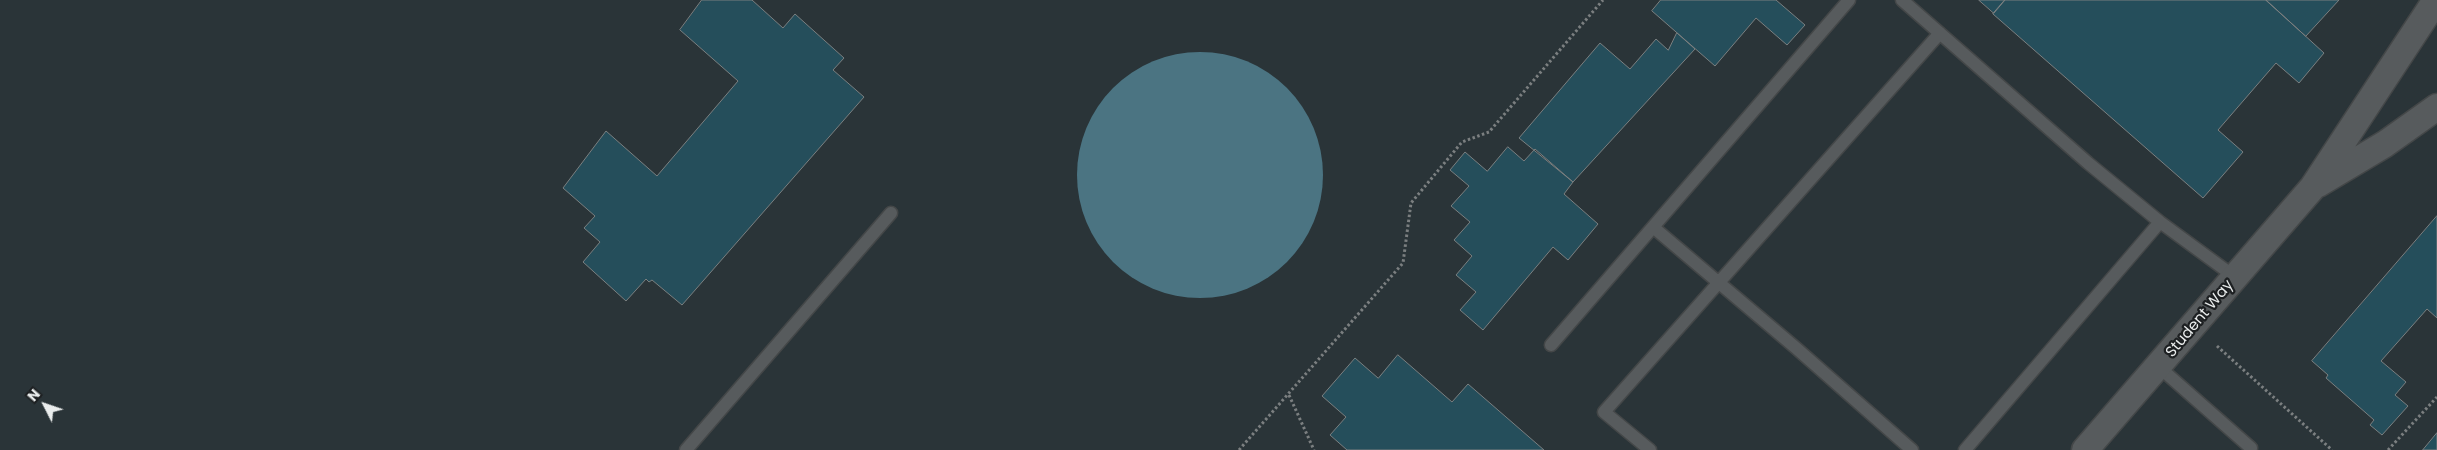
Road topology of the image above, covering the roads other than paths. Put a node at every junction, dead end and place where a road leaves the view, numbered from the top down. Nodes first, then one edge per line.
1 (1849, 0) edge
2 (1902, 0) edge
3 (2436, 0) edge
4 (1940, 33) junction
5 (2437, 107) edge
6 (2313, 187) junction
7 (891, 213) dead end
8 (2160, 222) junction
9 (1653, 227) junction
10 (2235, 278) junction
11 (1719, 283) junction
12 (1551, 345) dead end
13 (2159, 367) junction
14 (2092, 448) edge
15 (2252, 448) dead end
16 (686, 450) edge
17 (1650, 450) edge
18 (1912, 450) edge
19 (1965, 450) edge

1 - 9 lane
2 - 4 lane
3 - 6 street, Student Way
4 - 8 lane
4 - 11 lane
5 - 6 street, Student Way
6 - 10 street, Student Way
7 - 16 lane
8 - 10 lane
8 - 19 lane
9 - 11 lane
9 - 12 lane
10 - 13 street, Student Way
11 - 17 lane
11 - 18 lane
13 - 14 street, Student Way
13 - 15 lane

